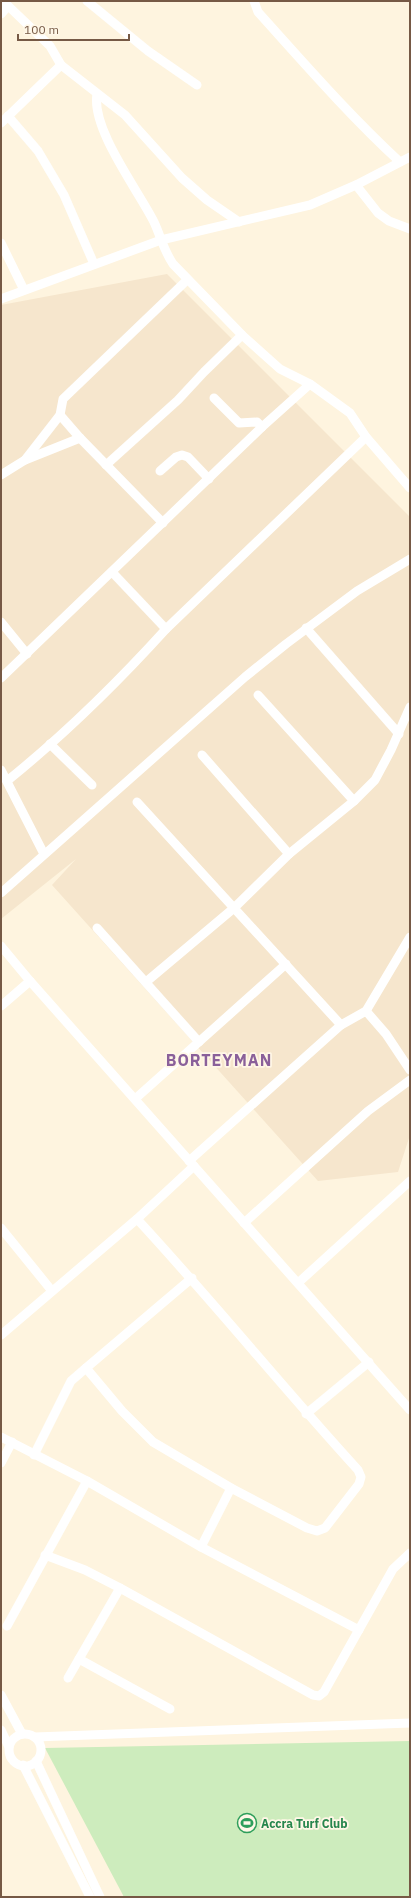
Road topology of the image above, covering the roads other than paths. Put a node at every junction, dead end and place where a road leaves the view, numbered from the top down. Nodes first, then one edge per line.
1 (87, 1) edge
2 (254, 1) edge
3 (6, 3) edge
4 (1, 14) edge
5 (61, 65) junction
6 (196, 85) dead end
7 (97, 94) junction
8 (4, 119) edge
9 (410, 157) edge
10 (400, 162) junction
11 (356, 185) junction
12 (239, 222) junction
13 (410, 229) edge
14 (161, 240) junction
15 (1, 243) edge
16 (94, 264) junction
17 (187, 280) junction
18 (24, 290) junction
19 (1, 299) edge
20 (242, 335) junction
21 (310, 384) junction
22 (214, 398) dead end
23 (60, 415) junction
24 (262, 427) junction
25 (366, 437) junction
26 (80, 438) junction
27 (25, 460) junction
28 (106, 465) junction
29 (160, 471) dead end
30 (1, 475) edge
31 (209, 479) junction
32 (410, 488) edge
33 (163, 523) junction
34 (410, 559) edge
35 (112, 572) junction
36 (1, 622) edge
37 (306, 628) junction
38 (166, 629) junction
39 (27, 654) junction
40 (1, 678) edge
41 (258, 695) dead end
42 (410, 707) edge
43 (399, 734) junction
44 (50, 744) junction
45 (202, 755) dead end
46 (1, 770) edge
47 (7, 781) junction
48 (92, 784) dead end
49 (354, 801) junction
50 (137, 802) dead end
51 (44, 854) junction
52 (289, 854) junction
53 (1, 893) edge
54 (234, 908) junction
55 (96, 928) dead end
56 (409, 941) edge
57 (1, 946) edge
58 (286, 964) junction
59 (30, 981) junction
60 (146, 982) junction
61 (1, 1006) edge
62 (366, 1011) junction
63 (341, 1025) junction
64 (200, 1042) junction
65 (410, 1070) edge
66 (410, 1080) edge
67 (135, 1099) junction
68 (192, 1164) junction
69 (410, 1180) edge
70 (137, 1219) junction
71 (244, 1223) junction
72 (1, 1228) edge
73 (192, 1278) junction
74 (298, 1283) junction
75 (52, 1291) junction
76 (1, 1335) edge
77 (369, 1362) junction
78 (86, 1368) junction
79 (410, 1410) edge
80 (306, 1414) junction
81 (1, 1437) edge
82 (12, 1442) junction
83 (34, 1455) junction
84 (1, 1463) edge
85 (87, 1481) junction
86 (231, 1488) junction
87 (201, 1547) junction
88 (410, 1553) edge
89 (45, 1555) junction
90 (120, 1588) junction
91 (7, 1626) dead end
92 (359, 1630) junction
93 (79, 1659) junction
94 (68, 1678) dead end
95 (1, 1695) edge
96 (170, 1709) dead end
97 (410, 1723) edge
98 (1, 1730) edge
99 (22, 1734) junction
100 (35, 1737) junction
101 (9, 1747) junction
102 (36, 1761) junction
103 (23, 1765) junction
104 (90, 1897) edge
105 (100, 1897) edge

1 - 6 street
2 - 10 street
3 - 4 street
3 - 5 street
5 - 7 street
5 - 8 street
7 - 12 street
7 - 14 street
8 - 16 street
9 - 10 street
10 - 11 street
11 - 12 street
11 - 13 street
12 - 14 street
14 - 16 street
14 - 17 street
15 - 18 street
16 - 18 street
17 - 20 street
17 - 23 street
18 - 19 street
20 - 21 street
20 - 28 street
21 - 24 street
21 - 25 street
22 - 24 street
23 - 26 street
23 - 27 street
24 - 31 street
25 - 32 street
25 - 38 street
26 - 27 street
26 - 28 street
27 - 30 street
28 - 33 street
29 - 31 street
31 - 33 street
33 - 35 street
34 - 37 street
35 - 38 street
35 - 39 street
36 - 39 street
37 - 43 street
37 - 51 street
38 - 44 street
39 - 40 street
41 - 49 street
42 - 43 street
43 - 49 street
44 - 47 street
44 - 48 street
45 - 52 street
46 - 47 street
47 - 51 street
49 - 52 street
50 - 54 street
51 - 53 street
52 - 54 street
54 - 58 street
54 - 60 street
55 - 60 street
56 - 62 street
57 - 59 street
58 - 63 street
58 - 64 street
59 - 61 street
59 - 67 street
60 - 64 street
62 - 63 street
62 - 65 street
63 - 68 street
64 - 67 street
66 - 71 street
67 - 68 street
68 - 70 street
68 - 71 street
69 - 74 street
70 - 73 street
70 - 75 street
71 - 74 street
72 - 75 street
73 - 78 street
73 - 80 street
74 - 77 street
75 - 76 street
77 - 79 street
77 - 80 street
78 - 83 street
78 - 86 street
80 - 86 street
81 - 82 street
82 - 83 street
82 - 84 street
83 - 85 street
85 - 87 street
85 - 89 street
86 - 87 street
87 - 92 street
88 - 92 street
89 - 90 street
89 - 91 street
90 - 92 street
90 - 93 street
93 - 94 street
93 - 96 street
95 - 99 street
97 - 100 street
98 - 101 street
99 - 100 street
99 - 101 street
100 - 102 street
101 - 103 street
102 - 103 street
102 - 105 street
103 - 104 street

